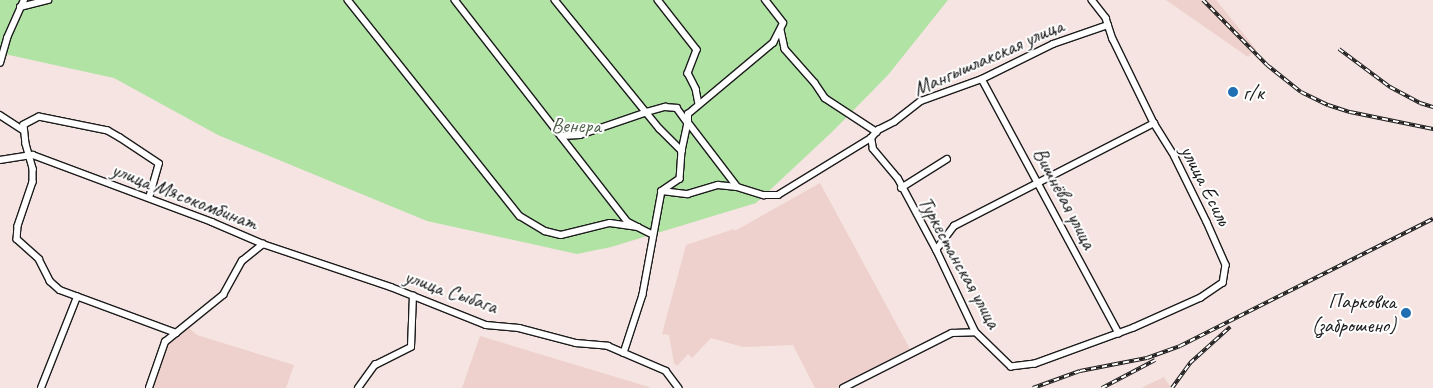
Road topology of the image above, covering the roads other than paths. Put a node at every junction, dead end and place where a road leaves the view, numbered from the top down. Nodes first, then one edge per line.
1 (24, 0) edge
2 (48, 0) edge
3 (348, 0) edge
4 (454, 0) edge
5 (555, 0) edge
6 (658, 0) edge
7 (764, 0) edge
8 (1092, 0) edge
9 (20, 7) junction
10 (1108, 25) junction
11 (781, 30) junction
12 (0, 63) edge
13 (982, 79) junction
14 (700, 104) junction
15 (647, 112) junction
16 (0, 115) edge
17 (688, 123) junction
18 (1154, 123) junction
19 (23, 130) junction
20 (877, 132) junction
21 (561, 136) junction
22 (871, 138) junction
23 (682, 151) junction
24 (28, 155) junction
25 (947, 159) dead end
26 (0, 160) edge
27 (1038, 182) junction
28 (737, 187) junction
29 (902, 188) junction
30 (662, 191) junction
31 (148, 198) junction
32 (638, 227) junction
33 (653, 235) junction
34 (263, 244) junction
35 (936, 250) junction
36 (413, 296) junction
37 (77, 297) junction
38 (975, 332) junction
39 (176, 333) junction
40 (1118, 333) junction
41 (624, 353) junction
42 (41, 388) edge
43 (149, 388) edge
44 (358, 388) edge
45 (679, 388) edge
46 (843, 388) edge

1 - 9 street
2 - 9 street
3 - 32 street
4 - 21 street
5 - 15 street
6 - 14 street
7 - 11 street
8 - 10 street, улица Есиль
9 - 12 street
10 - 13 street, Мангышлакская улица
10 - 18 street, улица Есиль
11 - 14 street
11 - 20 street
13 - 20 street, Мангышлакская улица
13 - 27 street, Вишнёвая улица
14 - 17 street
15 - 17 street
15 - 21 street
15 - 23 street
16 - 19 street
17 - 23 street
17 - 28 street
18 - 27 street
18 - 40 street, улица Есиль
19 - 24 street
19 - 31 street
20 - 22 street, Мангышлакская улица
21 - 32 street
22 - 28 street, Мангышлакская улица
22 - 29 street, Туркестанская улица
23 - 30 street
24 - 26 street, улица Мясокомбинат
24 - 31 street, улица Мясокомбинат
24 - 37 street
25 - 29 street
27 - 35 street
27 - 40 street, Вишнёвая улица
28 - 30 street, Мангышлакская улица
29 - 35 street, Туркестанская улица
30 - 33 street
31 - 34 street, улица Мясокомбинат
32 - 33 street
33 - 41 street
34 - 36 street, улица Сыбага
34 - 39 street, улица Мясокомбинат
35 - 38 street, Туркестанская улица
36 - 41 street, улица Сыбага
36 - 44 street
37 - 39 street
37 - 42 street
38 - 40 street, Туркестанская улица
38 - 46 street
39 - 43 street, улица Мясокомбинат
41 - 45 street, улица Сыбага

